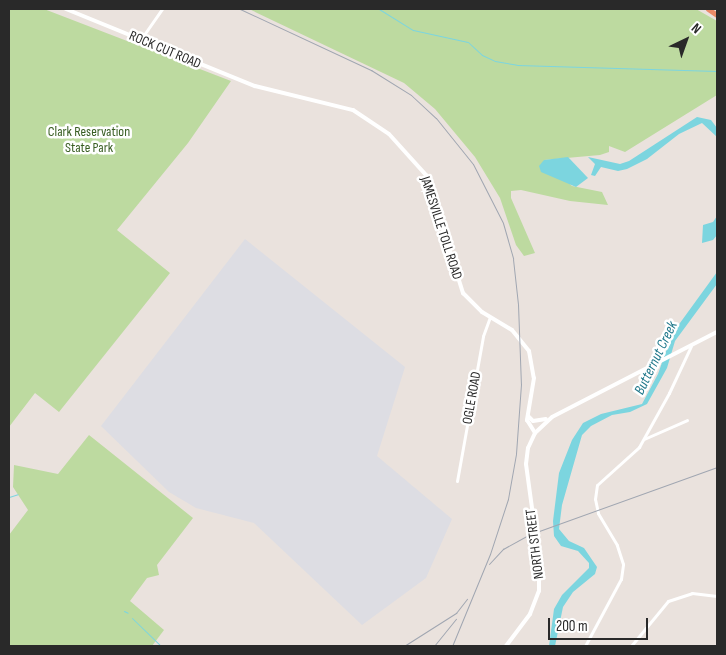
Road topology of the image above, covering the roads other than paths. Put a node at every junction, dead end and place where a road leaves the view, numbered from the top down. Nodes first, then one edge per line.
1 (66, 9) edge
2 (162, 9) edge
3 (708, 9) edge
4 (717, 15) edge
5 (141, 39) junction
6 (266, 89) joint
7 (490, 317) junction
8 (717, 332) edge
9 (691, 346) junction
10 (528, 416) junction
11 (552, 417) junction
12 (687, 420) dead end
13 (535, 433) junction
14 (643, 439) junction
15 (457, 481) dead end
16 (717, 596) edge
17 (506, 646) edge
18 (585, 646) edge
19 (631, 646) edge

1 - 5 street, ROCK CUT ROAD
2 - 5 street
3 - 4 highway
5 - 6 street, ROCK CUT ROAD
6 - 7 street, JAMESVILLE TOLL ROAD
7 - 10 street, JAMESVILLE TOLL ROAD
7 - 15 street, OGLE ROAD
8 - 9 street
9 - 11 street
9 - 14 street
10 - 11 street
10 - 13 street
11 - 13 street
12 - 14 street
13 - 17 street, NORTH STREET
14 - 18 street
16 - 19 street

